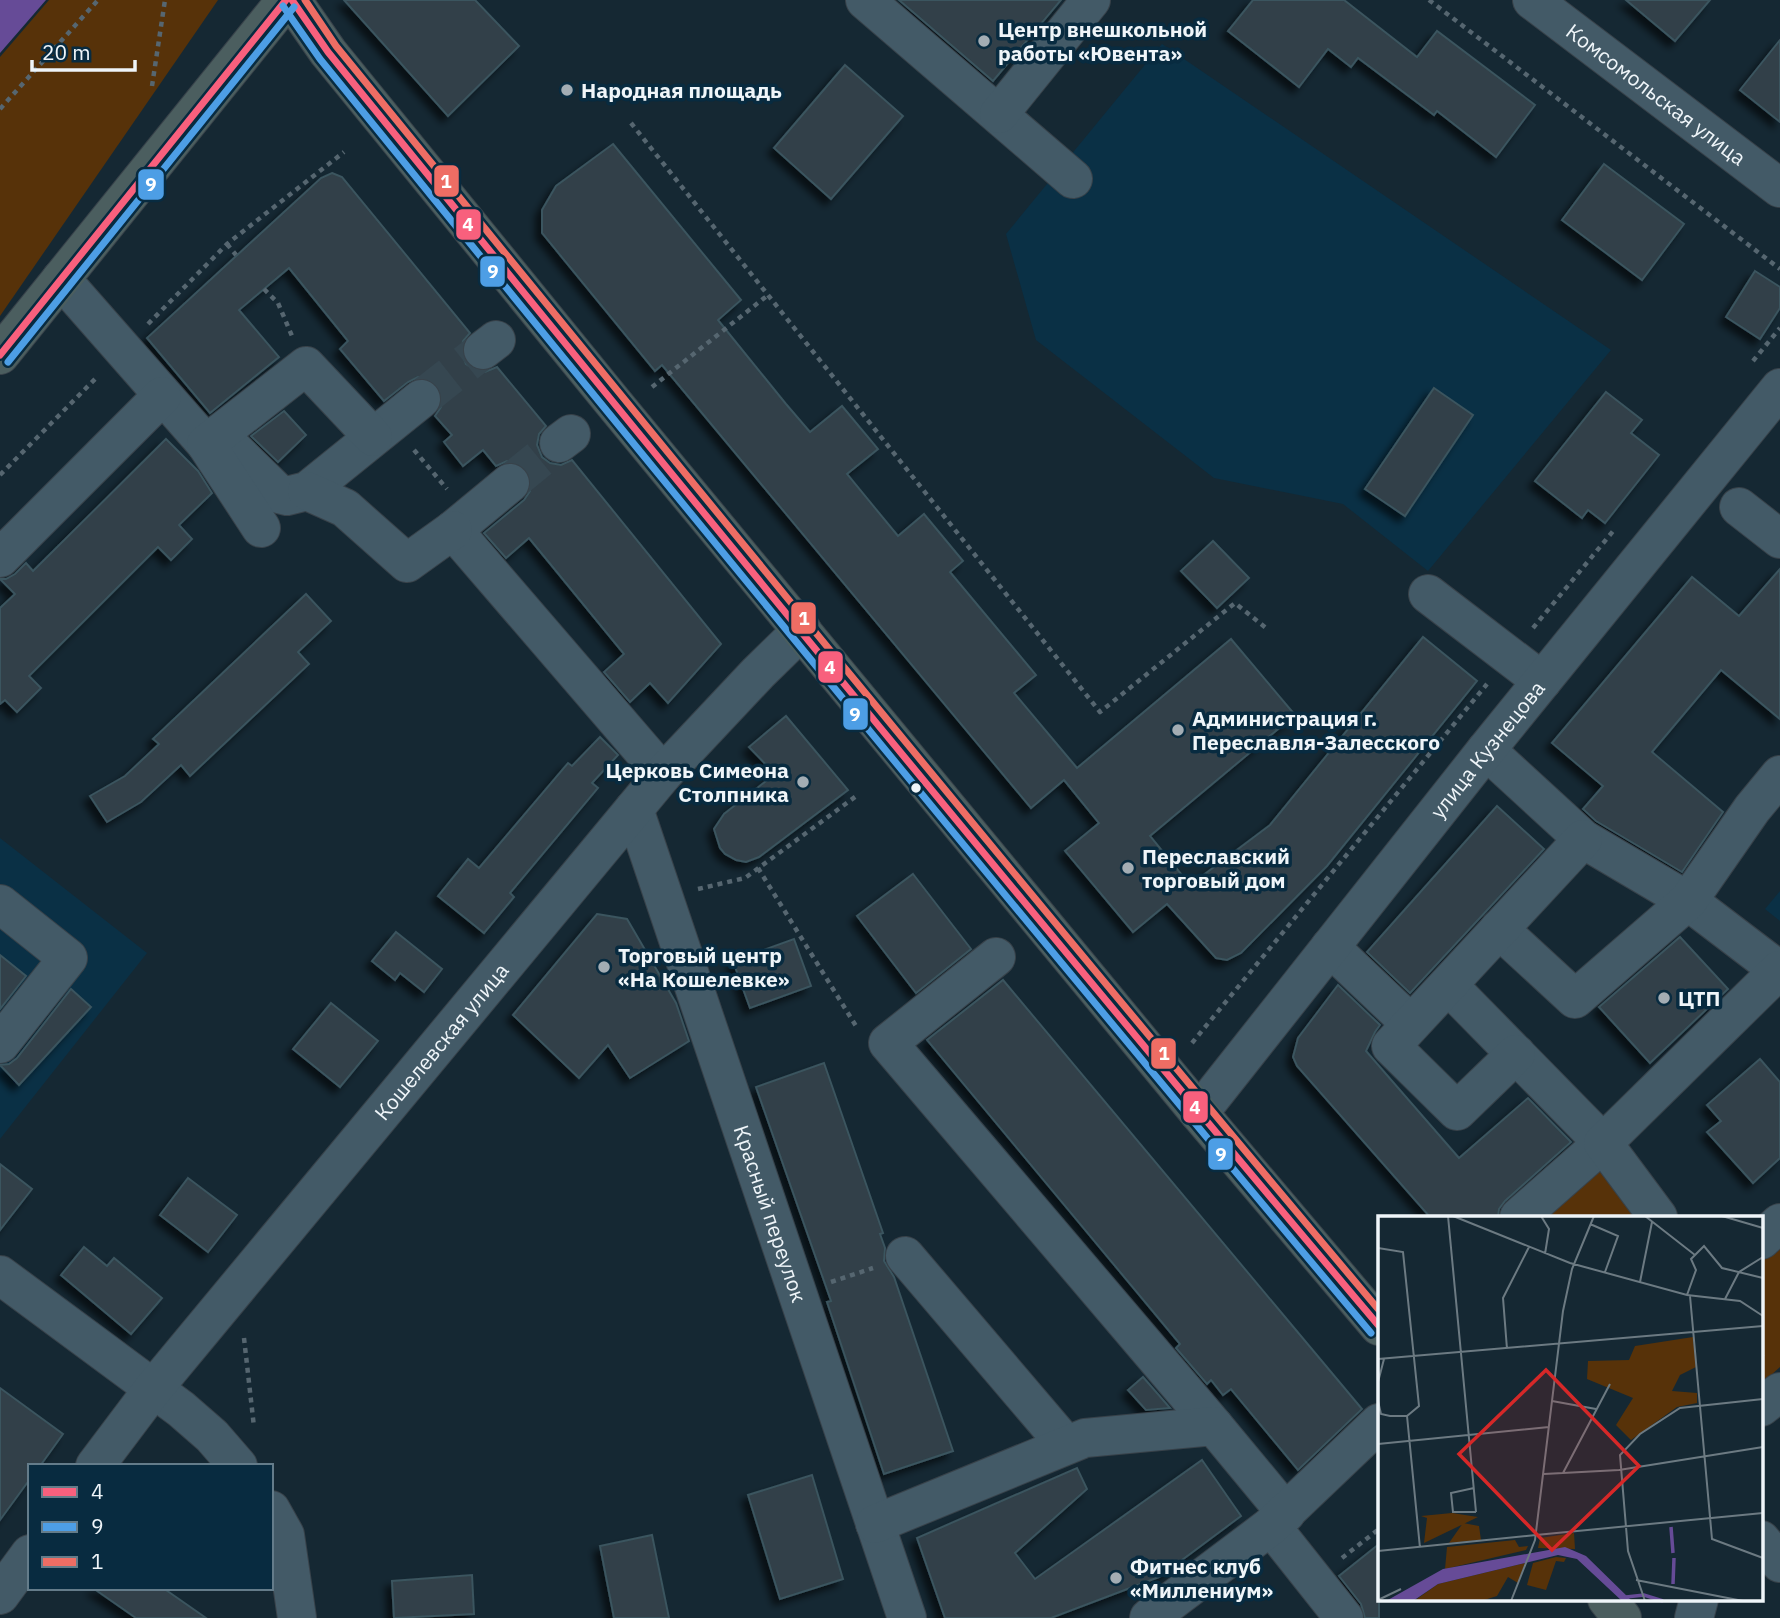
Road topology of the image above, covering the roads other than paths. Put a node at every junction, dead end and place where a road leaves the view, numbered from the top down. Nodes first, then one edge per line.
1 (286, 0) edge
2 (292, 0) edge
3 (865, 0) edge
4 (1091, 0) edge
5 (1531, 0) edge
6 (999, 114) junction
7 (1073, 179) dead end
8 (1780, 188) edge
9 (61, 279) junction
10 (0, 355) edge
11 (1780, 388) edge
12 (162, 396) junction
13 (421, 400) tunnel mouth
14 (382, 430) junction
15 (206, 444) junction
16 (510, 484) tunnel mouth
17 (307, 491) junction
18 (1739, 507) dead end
19 (462, 523) junction
20 (261, 528) dead end
21 (1780, 539) edge
22 (0, 558) edge
23 (1428, 594) dead end
24 (802, 631) junction
25 (1542, 681) junction
26 (1486, 750) junction
27 (663, 774) junction
28 (1780, 775) edge
29 (634, 808) junction
30 (1583, 839) junction
31 (1688, 901) junction
32 (0, 904) edge
33 (1499, 929) junction
34 (1330, 947) junction
35 (996, 957) dead end
36 (1780, 970) edge
37 (1448, 985) junction
38 (1411, 1024) junction
39 (0, 1044) edge
40 (1516, 1054) junction
41 (1199, 1113) junction
42 (1603, 1143) junction
43 (1520, 1216) edge
44 (1657, 1216) edge
45 (1780, 1223) edge
46 (1762, 1239) edge
47 (905, 1256) road end
48 (0, 1275) edge
49 (1378, 1325) edge
50 (153, 1389) junction
51 (1780, 1392) edge
52 (1762, 1406) edge
53 (1378, 1424) edge
54 (1214, 1426) junction
55 (1066, 1446) junction
56 (247, 1452) edge
57 (97, 1464) edge
58 (273, 1514) edge
59 (1780, 1516) edge
60 (1278, 1519) junction
61 (875, 1524) junction
62 (1762, 1533) edge
63 (1762, 1541) edge
64 (28, 1557) edge
65 (1780, 1563) edge
66 (0, 1595) edge
67 (1608, 1600) edge
68 (1699, 1600) edge
69 (297, 1618) edge
70 (907, 1618) edge
71 (1149, 1618) edge
72 (1344, 1618) edge
73 (1622, 1618) edge
74 (1694, 1618) edge

1 - 9 main road
2 - 24 main road
3 - 6 street
4 - 6 street
5 - 8 street, Комсомольская улица
6 - 7 street
9 - 10 main road
9 - 12 street
11 - 25 street, улица Кузнецова
12 - 15 street
12 - 22 street
13 - 14 street
14 - 15 street
14 - 17 street
15 - 17 street
15 - 20 street
16 - 19 street
17 - 19 street
18 - 21 street
19 - 27 street
23 - 25 street
24 - 27 street, Кошелевская улица
24 - 41 main road
25 - 26 street, улица Кузнецова
26 - 30 street
26 - 34 street, улица Кузнецова
27 - 29 street, Кошелевская улица
28 - 31 street
29 - 50 street, Кошелевская улица
29 - 61 street, Красный переулок
30 - 31 street
30 - 33 street
31 - 33 street
31 - 36 street
32 - 39 street
33 - 37 street
34 - 38 street
34 - 41 street, улица Кузнецова
35 - 54 street
36 - 42 street
37 - 38 street
37 - 40 street
38 - 40 street
40 - 42 street
41 - 49 main road
42 - 43 street
42 - 44 street
45 - 46 street
47 - 55 street
48 - 50 street
50 - 56 street
50 - 57 street, Кошелевская улица
51 - 52 street
53 - 60 street
54 - 55 street
54 - 60 street
55 - 61 street
58 - 69 street
59 - 62 street
60 - 71 street
60 - 72 street
61 - 70 street, Красный переулок
63 - 65 street
64 - 66 street
67 - 73 main road
68 - 74 street

